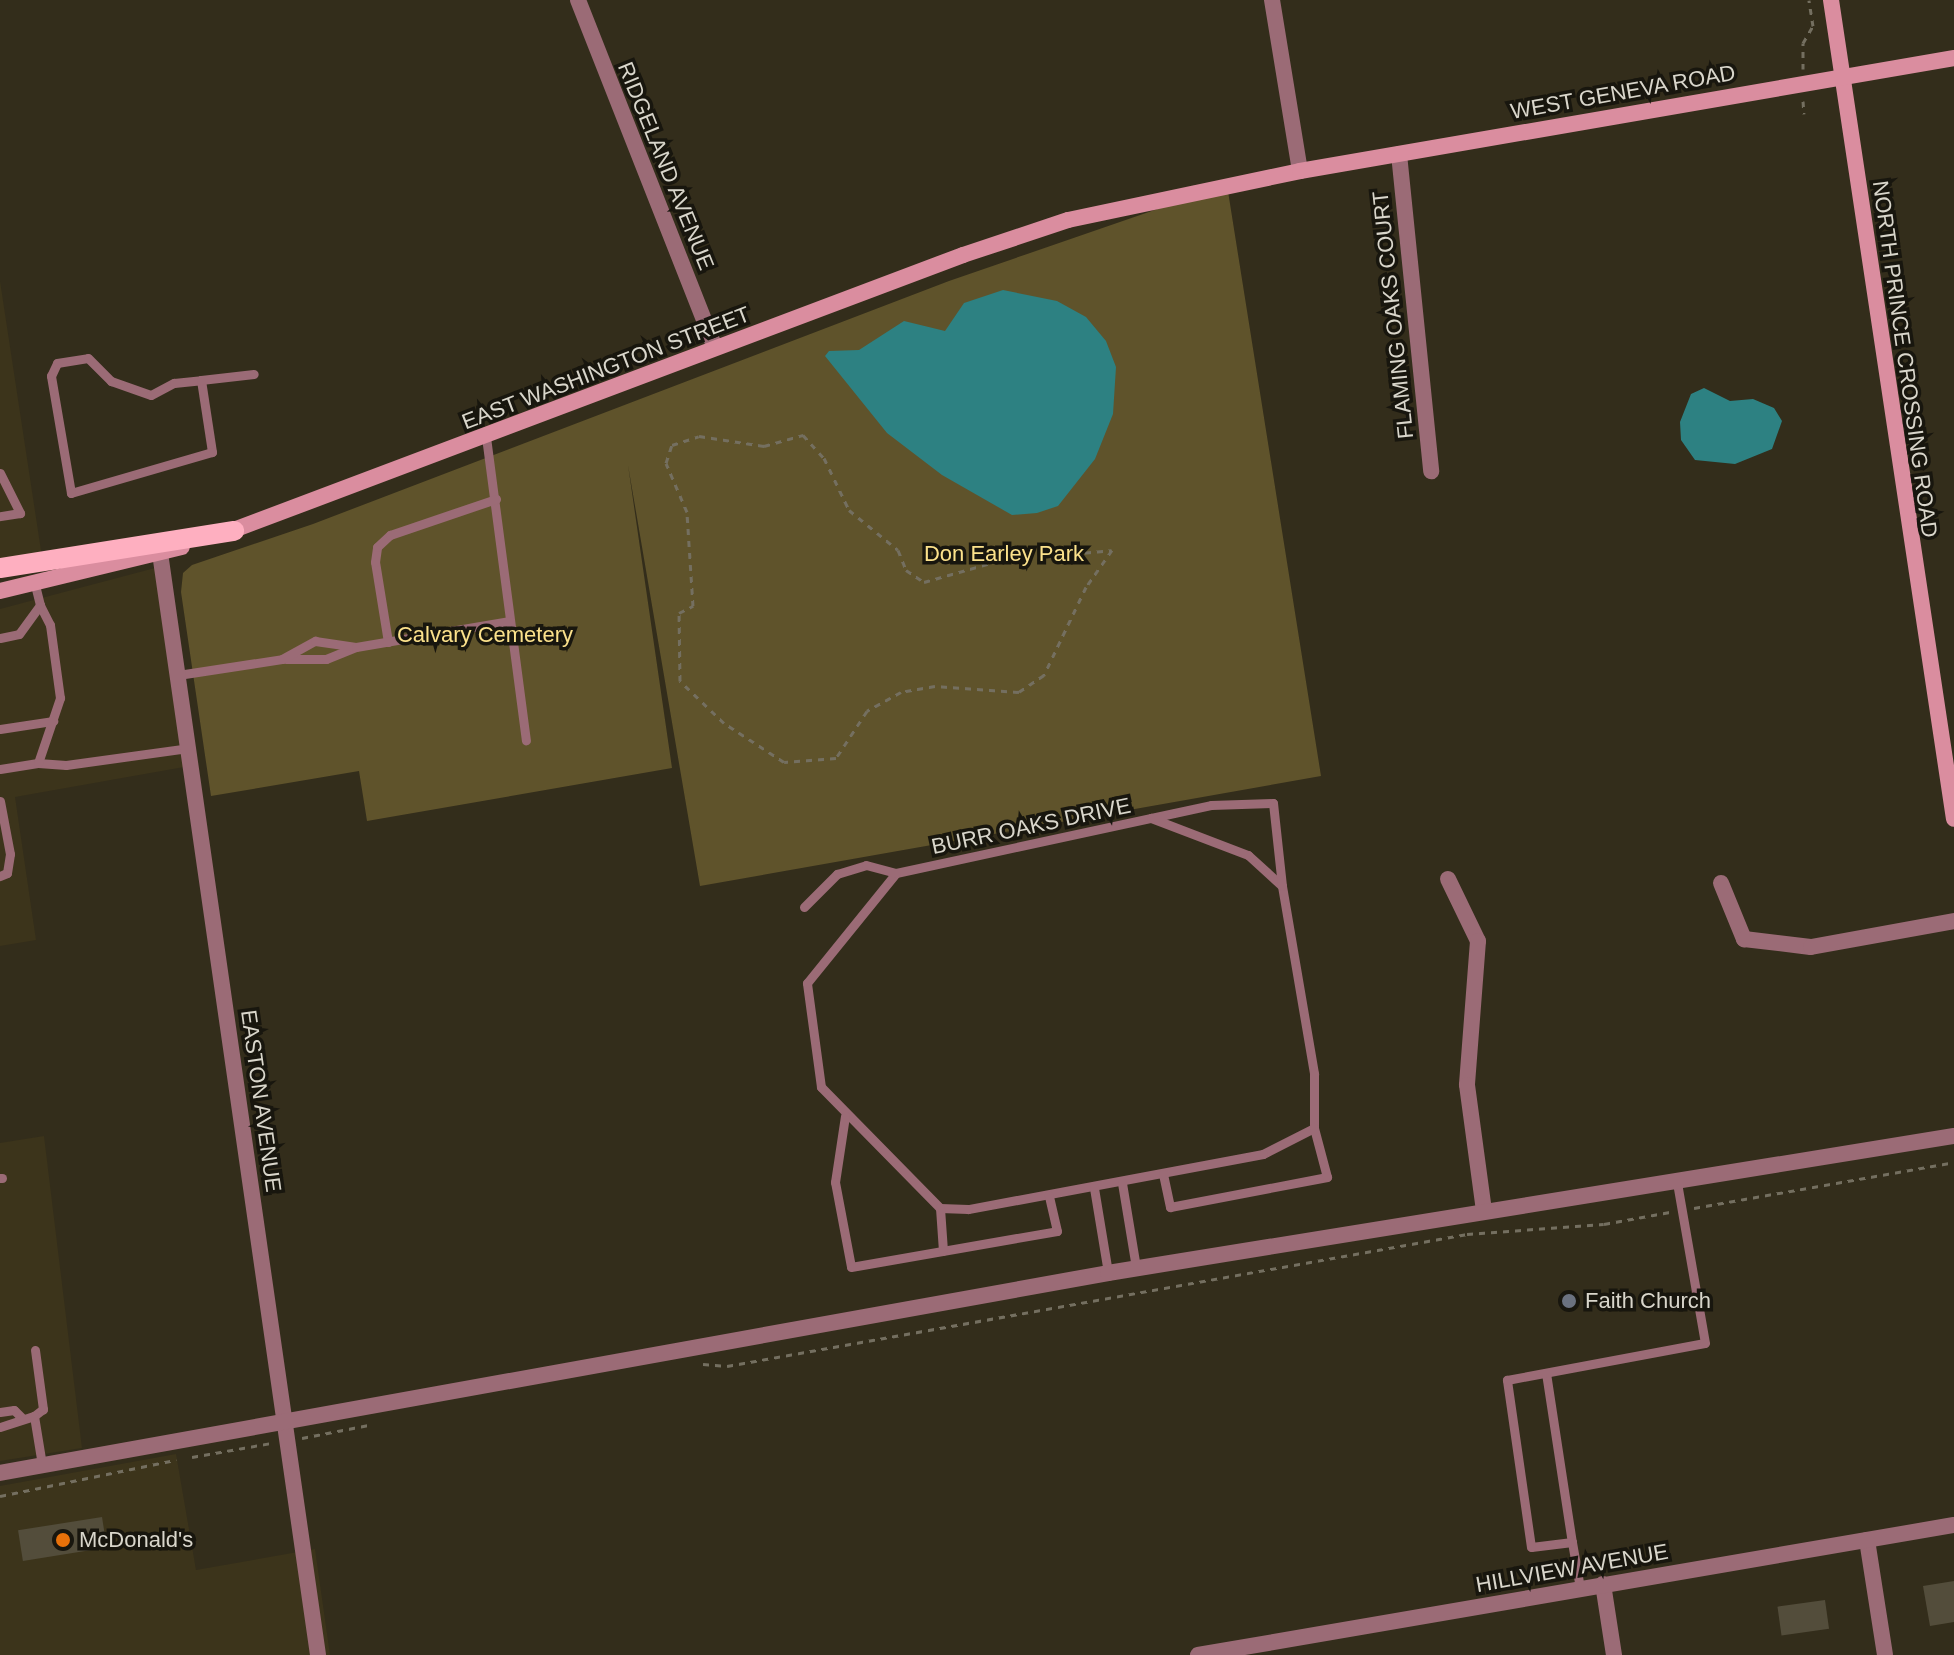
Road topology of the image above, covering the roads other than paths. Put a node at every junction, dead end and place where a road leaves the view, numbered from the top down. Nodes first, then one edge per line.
1 (578, 0) edge
2 (1272, 0) edge
3 (1831, 0) edge
4 (1954, 58) edge
5 (1842, 77) junction
6 (1399, 154) junction
7 (1300, 171) junction
8 (715, 347) junction
9 (254, 374) dead end
10 (201, 380) junction
11 (486, 437) junction
12 (1431, 471) dead end
13 (0, 473) edge
14 (496, 499) junction
15 (0, 516) edge
16 (234, 531) junction
17 (160, 553) junction
18 (0, 568) edge
19 (35, 585) junction
20 (0, 591) edge
21 (40, 605) junction
22 (510, 621) junction
23 (0, 638) edge
24 (388, 642) junction
25 (356, 647) junction
26 (282, 659) junction
27 (178, 675) junction
28 (53, 721) junction
29 (0, 729) edge
30 (526, 740) dead end
31 (188, 748) junction
32 (38, 763) junction
33 (0, 769) edge
34 (0, 801) edge
35 (1151, 818) junction
36 (1954, 819) edge
37 (2, 823) edge
38 (896, 873) junction
39 (0, 876) edge
40 (1448, 879) dead end
41 (1721, 883) dead end
42 (1282, 886) junction
43 (804, 907) dead end
44 (1954, 921) edge
45 (845, 1116) junction
46 (1314, 1128) junction
47 (1954, 1136) edge
48 (1163, 1174) junction
49 (1677, 1182) junction
50 (1122, 1183) junction
51 (1094, 1188) junction
52 (1049, 1195) junction
53 (940, 1208) junction
54 (1484, 1210) junction
55 (943, 1251) junction
56 (1136, 1268) junction
57 (1108, 1273) junction
58 (35, 1350) dead end
59 (1546, 1373) junction
60 (0, 1412) edge
61 (34, 1416) junction
62 (22, 1418) junction
63 (0, 1427) edge
64 (285, 1432) junction
65 (42, 1465) junction
66 (0, 1473) edge
67 (1954, 1525) edge
68 (1867, 1540) junction
69 (1572, 1542) junction
70 (1603, 1584) junction
71 (1580, 1588) junction
72 (1207, 1654) edge
73 (318, 1655) edge
74 (1614, 1655) edge
75 (1885, 1655) edge

1 - 8 street, RIDGELAND AVENUE
2 - 7 street
3 - 5 main road, NORTH PRINCE CROSSING ROAD
4 - 5 main road, WEST GENEVA ROAD
5 - 6 main road, WEST GENEVA ROAD
5 - 36 main road, NORTH PRINCE CROSSING ROAD
6 - 7 main road, WEST GENEVA ROAD
6 - 12 street, FLAMING OAKS COURT
7 - 8 main road, EAST WASHINGTON STREET
8 - 11 main road, EAST WASHINGTON STREET
9 - 10 lane
10 - 10 lane
11 - 14 lane
11 - 16 main road, EAST WASHINGTON STREET
13 - 15 lane
14 - 22 lane
14 - 24 lane
16 - 17 main road, EAST WASHINGTON STREET
16 - 18 main road
17 - 19 main road, EAST WASHINGTON STREET
17 - 27 street, EASTON AVENUE
19 - 20 main road, EAST WASHINGTON STREET
19 - 21 lane
21 - 23 lane
21 - 28 lane
22 - 24 lane
22 - 30 lane
24 - 25 lane
25 - 26 lane
25 - 26 lane
26 - 27 lane
27 - 31 street, EASTON AVENUE
28 - 29 lane
28 - 32 lane
31 - 32 lane
31 - 64 street, EASTON AVENUE
32 - 33 lane
34 - 37 lane
35 - 38 lane, BURR OAKS DRIVE
35 - 42 lane, BURR OAKS DRIVE
35 - 42 lane
37 - 39 lane
38 - 43 lane
38 - 45 lane
40 - 54 street
41 - 44 street
42 - 46 lane
45 - 53 lane
45 - 55 lane
46 - 48 lane
46 - 48 lane
47 - 49 street
48 - 50 lane
49 - 54 street
49 - 59 lane
50 - 51 lane
50 - 56 lane
51 - 52 lane
51 - 57 lane
52 - 53 lane
52 - 55 lane
53 - 55 lane
54 - 56 street
56 - 57 street
57 - 64 street
58 - 61 lane
59 - 69 lane
59 - 69 lane
60 - 62 lane
61 - 62 lane
61 - 65 lane
62 - 63 lane
64 - 65 street
64 - 73 street, EASTON AVENUE
65 - 66 street
67 - 68 street, HILLVIEW AVENUE
68 - 70 street, HILLVIEW AVENUE
68 - 75 street
69 - 71 lane
70 - 71 street, HILLVIEW AVENUE
70 - 74 street
71 - 72 street, HILLVIEW AVENUE

